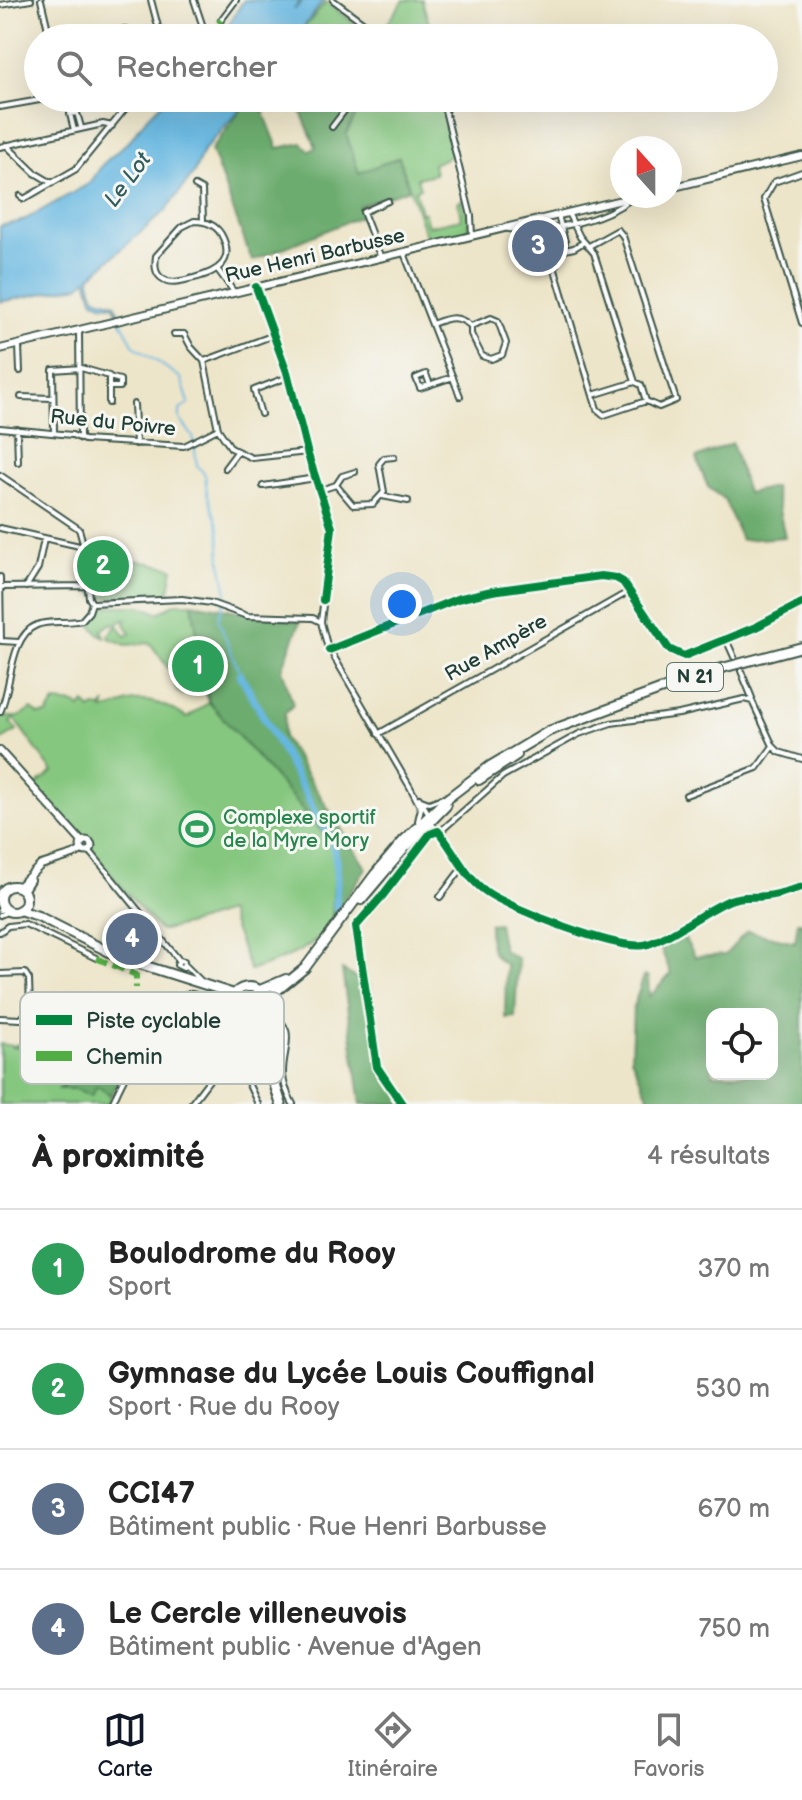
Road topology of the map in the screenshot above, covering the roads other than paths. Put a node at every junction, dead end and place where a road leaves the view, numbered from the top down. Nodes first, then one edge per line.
1 (31, 0) edge
2 (41, 0) edge
3 (151, 0) edge
4 (194, 0) edge
5 (236, 0) edge
6 (333, 0) edge
7 (0, 5) edge
8 (221, 20) dead end
9 (47, 24) edge
10 (157, 24) edge
11 (201, 24) edge
12 (365, 24) edge
13 (24, 103) edge
14 (0, 107) edge
15 (123, 112) edge
16 (343, 112) edge
17 (445, 112) edge
18 (112, 126) junction
19 (332, 127) dead end
20 (81, 128) junction
21 (74, 130) junction
22 (3, 146) edge
23 (802, 156) edge
24 (802, 172) edge
25 (52, 183) junction
26 (682, 185) edge
27 (195, 186) dead end
28 (20, 196) dead end
29 (388, 201) dead end
30 (610, 203) edge
31 (610, 208) edge
32 (568, 213) junction
33 (558, 215) junction
34 (203, 221) junction
35 (573, 224) junction
36 (506, 227) junction
37 (562, 228) junction
38 (472, 236) junction
39 (586, 244) junction
40 (560, 251) junction
41 (403, 252) junction
42 (381, 258) junction
43 (218, 270) junction
44 (256, 287) junction
45 (234, 292) junction
46 (802, 323) edge
47 (432, 324) junction
48 (471, 326) junction
49 (79, 330) junction
50 (174, 334) dead end
51 (274, 335) junction
52 (19, 344) junction
53 (0, 349) edge
54 (204, 361) junction
55 (81, 368) junction
56 (20, 371) dead end
57 (109, 376) junction
58 (288, 377) junction
59 (453, 377) junction
60 (635, 382) junction
61 (430, 385) dead end
62 (109, 387) junction
63 (593, 395) junction
64 (460, 396) dead end
65 (21, 397) dead end
66 (53, 398) junction
67 (646, 401) junction
68 (109, 403) dead end
69 (134, 404) dead end
70 (261, 414) dead end
71 (0, 428) edge
72 (17, 429) junction
73 (218, 429) junction
74 (54, 433) junction
75 (80, 437) junction
76 (136, 444) junction
77 (237, 452) junction
78 (308, 452) junction
79 (394, 457) dead end
80 (18, 462) dead end
81 (225, 468) dead end
82 (355, 472) dead end
83 (0, 475) edge
84 (316, 478) junction
85 (336, 485) junction
86 (263, 486) dead end
87 (320, 490) junction
88 (382, 496) junction
89 (408, 501) dead end
90 (0, 528) edge
91 (44, 539) junction
92 (84, 547) junction
93 (0, 577) edge
94 (87, 586) junction
95 (2, 587) edge
96 (26, 587) junction
97 (630, 591) junction
98 (92, 603) junction
99 (802, 603) edge
100 (321, 622) junction
101 (726, 639) junction
102 (1, 641) edge
103 (19, 642) junction
104 (802, 647) edge
105 (329, 650) junction
106 (734, 657) dead end
107 (741, 671) dead end
108 (752, 701) junction
109 (1, 709) edge
110 (580, 720) junction
111 (378, 734) junction
112 (773, 746) junction
113 (0, 751) edge
114 (802, 759) edge
115 (490, 766) junction
116 (410, 787) junction
117 (686, 795) dead end
118 (430, 818) junction
119 (438, 831) junction
120 (409, 835) junction
121 (84, 847) junction
122 (462, 868) junction
123 (802, 887) edge
124 (12, 888) edge
125 (440, 897) dead end
126 (26, 902) junction
127 (4, 906) edge
128 (38, 916) junction
129 (0, 932) edge
130 (329, 937) junction
131 (315, 956) junction
132 (96, 958) dead end
133 (0, 974) edge
134 (203, 986) junction
135 (213, 989) junction
136 (260, 990) joint
137 (29, 992) edge
138 (212, 992) edge
139 (226, 992) edge
140 (238, 992) edge
141 (275, 992) edge
142 (0, 1018) edge
143 (20, 1019) edge
144 (284, 1028) edge
145 (284, 1063) edge
146 (284, 1080) edge
147 (122, 1084) edge
148 (206, 1084) edge
149 (248, 1084) edge
150 (271, 1084) edge
151 (273, 1084) edge
152 (112, 1104) edge
153 (191, 1104) edge
154 (258, 1104) edge
155 (278, 1104) edge
156 (293, 1104) edge
157 (402, 1104) edge

1 - 7 street
2 - 9 street
3 - 10 street
4 - 11 street
5 - 8 street
6 - 12 street
13 - 14 street
15 - 18 street
16 - 19 street
17 - 38 street
18 - 20 street
18 - 25 street
20 - 21 street
20 - 21 street
21 - 22 street
22 - 25 street
23 - 26 main road
24 - 46 street
25 - 28 street
27 - 34 street
29 - 42 street
30 - 32 main road, Rue Henri Barbusse
31 - 35 street
32 - 33 main road, Rue Henri Barbusse
32 - 35 street
33 - 36 main road, Rue Henri Barbusse
33 - 37 street
34 - 43 street
34 - 43 street
35 - 37 street
35 - 39 street
36 - 37 street
36 - 38 main road, Rue Henri Barbusse
37 - 40 street
38 - 41 main road, Rue Henri Barbusse
39 - 40 street
39 - 60 street
39 - 67 street
40 - 63 street
41 - 42 main road, Rue Henri Barbusse
41 - 47 street
42 - 44 main road, Rue Henri Barbusse
43 - 45 street
44 - 45 main road, Rue Henri Barbusse
44 - 51 street
45 - 49 main road, Rue Henri Barbusse
47 - 48 street
47 - 59 street
48 - 48 street
49 - 52 main road, Rue Henri Barbusse
49 - 55 street
50 - 54 street
51 - 54 street
51 - 58 street
52 - 53 main road, Rue Henri Barbusse
52 - 56 street
54 - 73 street
55 - 57 street
55 - 66 street
55 - 75 street
57 - 62 street
57 - 62 street
58 - 70 street
58 - 78 street
59 - 61 street
59 - 64 street
60 - 63 street
60 - 67 street
62 - 68 street
63 - 67 street
65 - 66 street
66 - 74 street
69 - 76 street
71 - 72 street, Rue du Poivre
72 - 74 street, Rue du Poivre
72 - 80 street
73 - 76 street, Rue du Poivre
73 - 77 street
74 - 75 street, Rue du Poivre
75 - 76 street, Rue du Poivre
77 - 78 street
77 - 81 street
78 - 84 street
79 - 88 street
82 - 85 street
83 - 92 street
84 - 86 street
84 - 87 street
85 - 87 street
85 - 88 street
87 - 100 street
88 - 89 street
90 - 91 street
91 - 92 street
91 - 96 street
92 - 94 street
93 - 95 street
94 - 96 street
94 - 98 street
95 - 96 street
95 - 102 street
97 - 101 street
97 - 105 street
97 - 111 street, Rue Ampère
98 - 100 street
98 - 103 street
99 - 101 street
100 - 105 street
101 - 106 street
102 - 103 street
103 - 109 street
104 - 110 main road, N 21
105 - 111 street
107 - 108 street
108 - 112 street
108 - 119 street
110 - 115 main road, N 21
110 - 118 main road, N 21
111 - 116 street
112 - 114 street
112 - 117 street
113 - 121 main road
115 - 116 street
115 - 118 main road, N 21
116 - 118 street
116 - 120 street
118 - 119 street
118 - 120 main road, N 21
118 - 130 main road, N 21
119 - 122 street
119 - 157 street
120 - 130 main road, N 21
121 - 124 main road
121 - 135 street
122 - 123 street
122 - 125 street
124 - 126 main road
124 - 127 main road
126 - 127 main road
126 - 128 main road
127 - 128 main road
128 - 134 main road
129 - 132 street
130 - 131 main road, N 21
131 - 136 main road, N 21
131 - 141 main road, N 21
133 - 137 street
134 - 135 main road
134 - 138 main road
135 - 139 main road
136 - 140 main road
142 - 143 street
144 - 145 street
146 - 156 street
147 - 152 street
148 - 153 street
149 - 154 street
150 - 155 highway
151 - 155 highway

